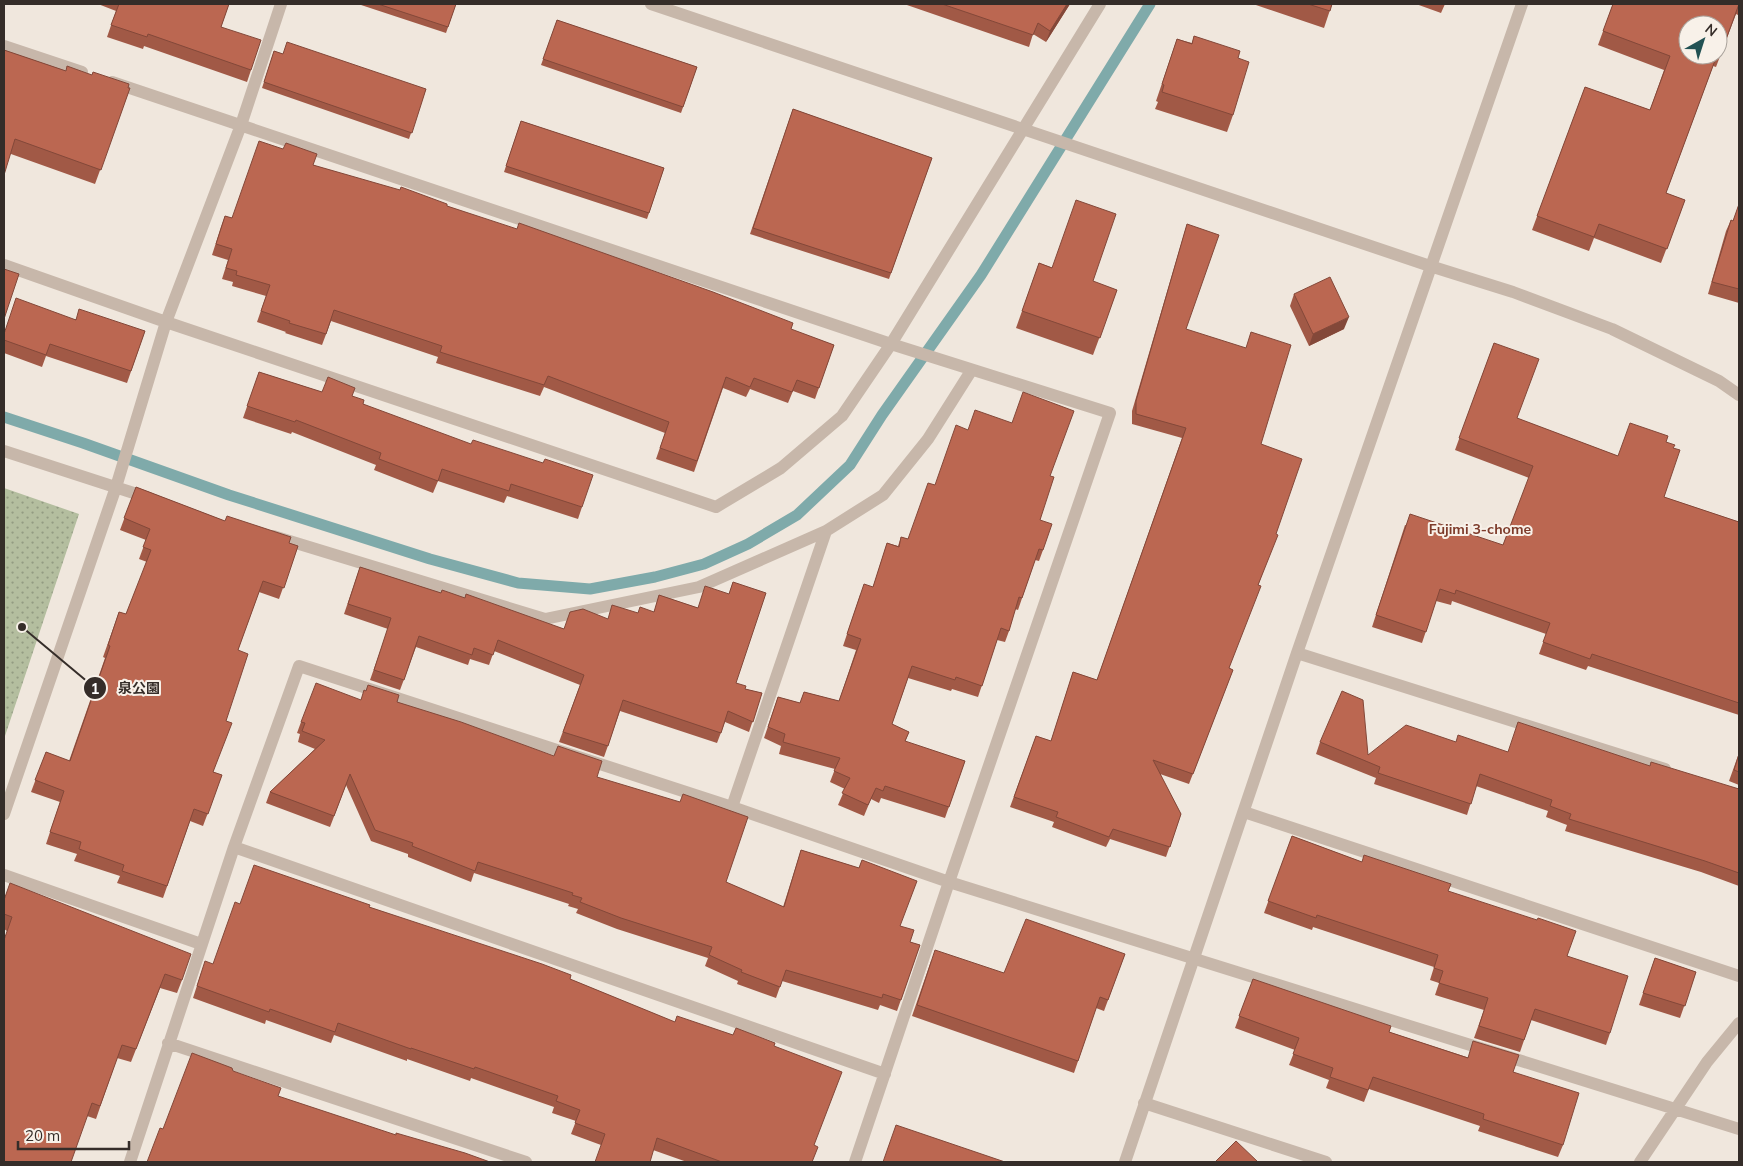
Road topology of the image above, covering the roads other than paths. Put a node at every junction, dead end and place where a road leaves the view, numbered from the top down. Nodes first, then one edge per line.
1 (281, 4) edge
2 (650, 4) edge
3 (1100, 4) edge
4 (1522, 4) edge
5 (4, 46) edge
6 (241, 125) junction
7 (1023, 130) junction
8 (4, 265) edge
9 (1430, 266) junction
10 (166, 322) junction
11 (891, 344) junction
12 (971, 371) junction
13 (1739, 395) edge
14 (4, 451) edge
15 (116, 487) junction
16 (163, 502) edge
17 (259, 531) edge
18 (826, 531) junction
19 (1297, 653) junction
20 (1673, 772) edge
21 (732, 807) junction
22 (1244, 812) junction
23 (4, 814) edge
24 (234, 847) junction
25 (4, 876) edge
26 (949, 882) junction
27 (201, 944) junction
28 (1195, 958) junction
29 (1739, 976) edge
30 (1739, 1023) edge
31 (168, 1043) junction
32 (885, 1074) junction
33 (1144, 1103) junction
34 (1675, 1109) junction
35 (1739, 1129) edge
36 (130, 1162) edge
37 (526, 1162) edge
38 (855, 1162) edge
39 (1125, 1162) edge
40 (1326, 1162) edge
41 (1640, 1162) edge

1 - 6 street
2 - 7 street
3 - 7 street
4 - 9 street
5 - 6 street
6 - 10 street
6 - 11 street
7 - 9 street
7 - 11 street
8 - 10 street
9 - 13 street
9 - 19 street
10 - 11 street
10 - 15 street
11 - 12 street
12 - 18 street
12 - 26 street
14 - 15 street
15 - 16 street
15 - 23 street
17 - 18 street
18 - 21 street
19 - 20 street
19 - 22 street
21 - 24 street
21 - 26 street
22 - 28 street
22 - 29 street
24 - 27 street
24 - 32 street
25 - 27 street
26 - 28 street
26 - 32 street
27 - 31 street
28 - 33 street
28 - 34 street
30 - 34 street
31 - 36 street
31 - 37 street
32 - 38 street
33 - 39 street
33 - 40 street
34 - 35 street
34 - 41 street

